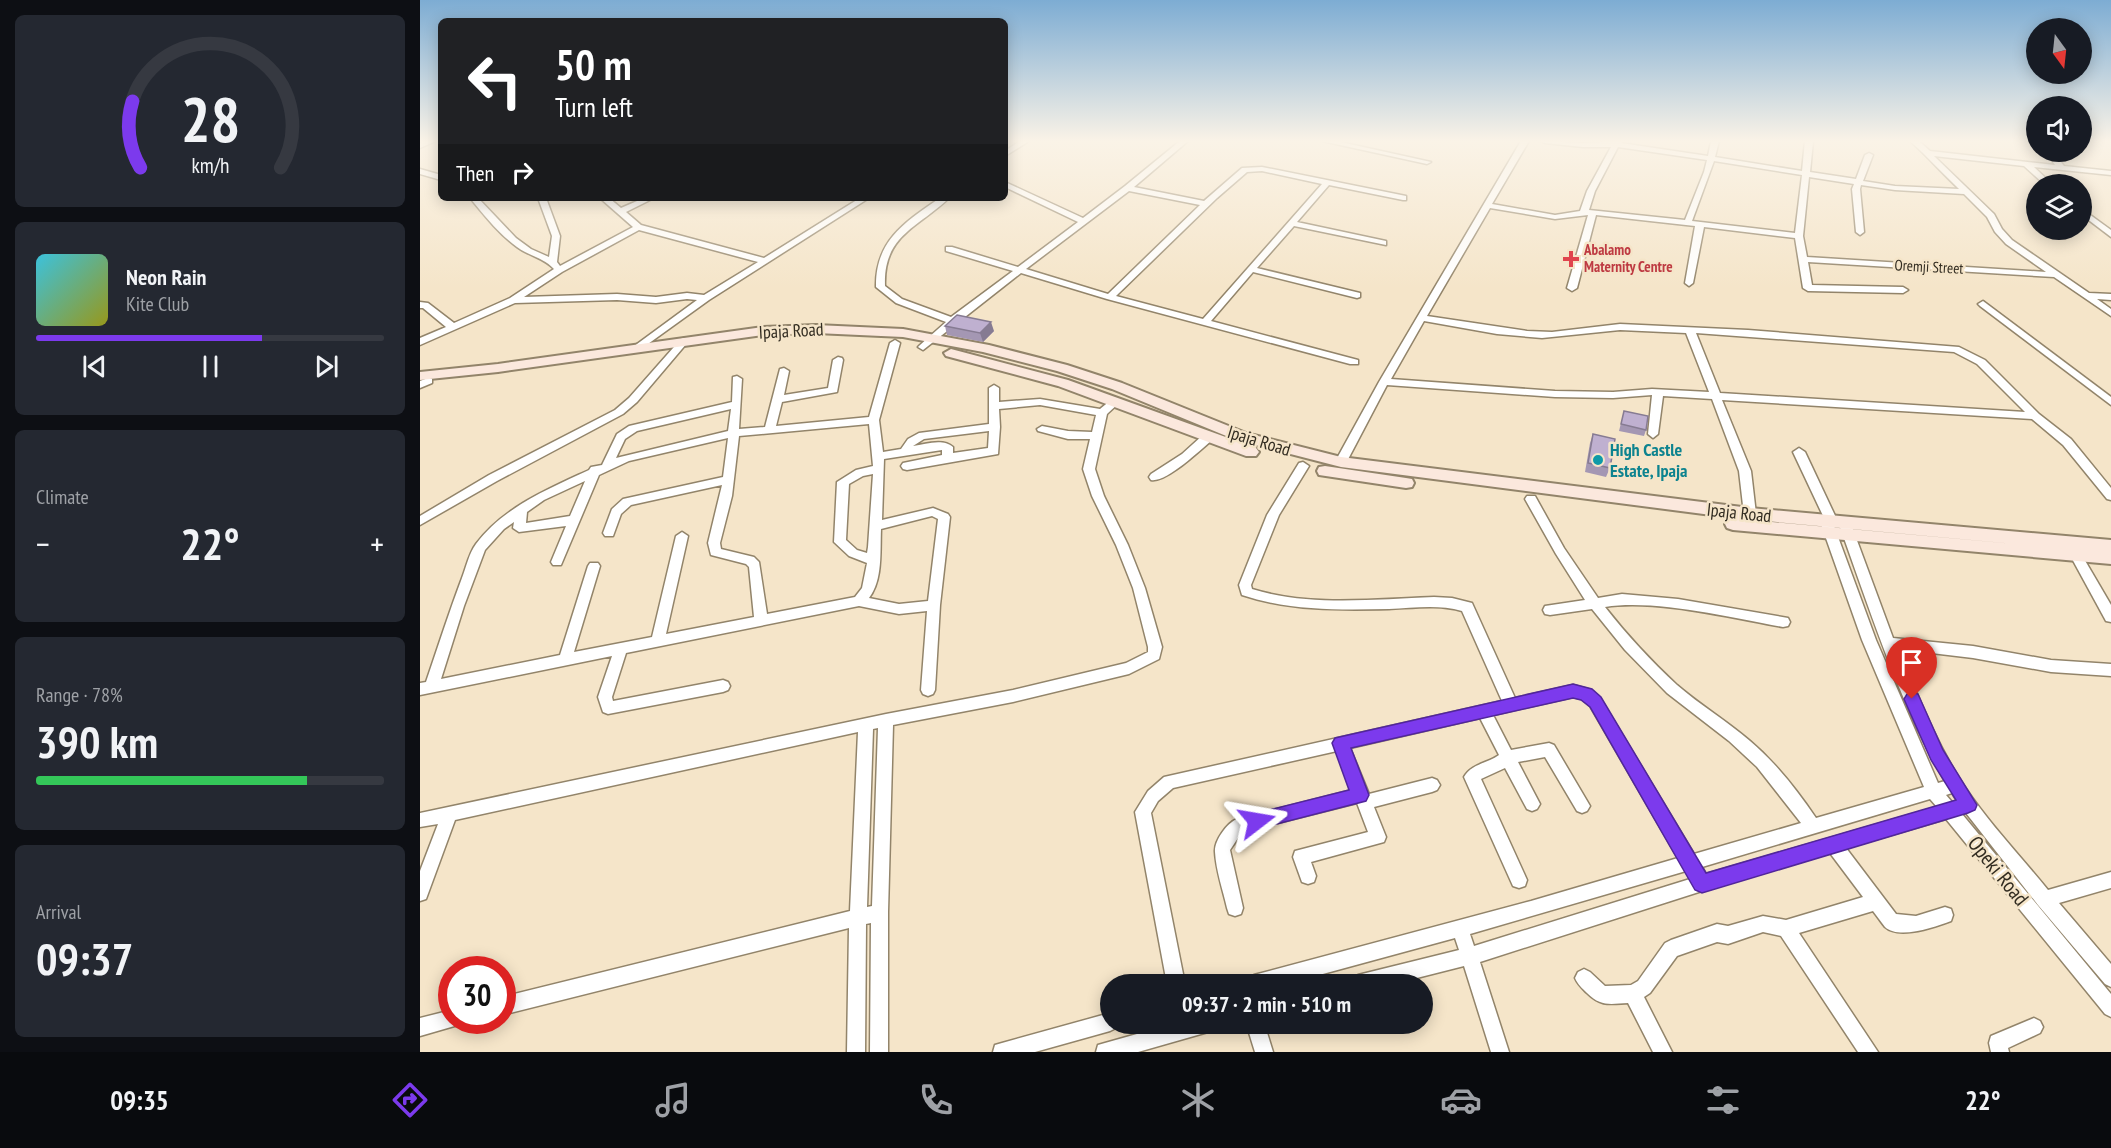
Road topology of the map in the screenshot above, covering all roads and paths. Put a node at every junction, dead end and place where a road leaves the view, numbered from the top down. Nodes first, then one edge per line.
1 (1018, 190) edge
2 (1125, 190) edge
3 (1138, 190) edge
4 (1221, 190) edge
5 (1321, 190) edge
6 (1363, 190) edge
7 (1498, 190) edge
8 (1592, 190) edge
9 (1700, 190) edge
10 (1804, 190) edge
11 (1856, 190) edge
12 (1909, 190) edge
13 (1966, 192) joint
14 (1403, 198) dead end
15 (476, 201) edge
16 (547, 201) edge
17 (607, 201) edge
18 (644, 201) edge
19 (860, 201) edge
20 (941, 201) edge
21 (1206, 204) junction
22 (1489, 206) junction
23 (620, 212) junction
24 (1588, 212) junction
25 (2092, 219) edge
26 (1083, 221) junction
27 (1688, 222) junction
28 (1292, 223) junction
29 (1700, 224) junction
30 (638, 227) junction
31 (1860, 232) dead end
32 (2111, 234) edge
33 (1799, 236) junction
34 (1383, 243) dead end
35 (949, 249) dead end
36 (1803, 259) junction
37 (766, 261) junction
38 (556, 265) junction
39 (1251, 269) junction
40 (1019, 271) junction
41 (2055, 275) junction
42 (1689, 283) dead end
43 (1572, 288) dead end
44 (1903, 290) dead end
45 (1357, 294) dead end
46 (2086, 296) junction
47 (1110, 297) junction
48 (2111, 297) edge
49 (706, 298) junction
50 (513, 300) junction
51 (422, 303) edge
52 (1983, 304) dead end
53 (2111, 313) edge
54 (1423, 318) junction
55 (952, 321) junction
56 (1205, 322) junction
57 (453, 327) junction
58 (1690, 330) junction
59 (420, 342) edge
60 (928, 342) junction
61 (895, 343) junction
62 (681, 345) junction
63 (638, 347) junction
64 (838, 360) dead end
65 (1354, 362) dead end
66 (784, 371) dead end
67 (737, 379) dead end
68 (422, 381) edge
69 (1384, 382) junction
70 (994, 388) dead end
71 (1658, 392) junction
72 (1715, 396) junction
73 (778, 399) junction
74 (1115, 402) junction
75 (2111, 402) edge
76 (737, 404) junction
77 (995, 406) junction
78 (619, 412) junction
79 (1102, 413) junction
80 (2035, 416) junction
81 (874, 420) junction
82 (995, 428) junction
83 (633, 429) junction
84 (1042, 429) dead end
85 (770, 430) junction
86 (733, 433) junction
87 (1653, 434) dead end
88 (1097, 436) junction
89 (1207, 438) junction
90 (905, 451) junction
91 (1799, 452) dead end
92 (948, 458) junction
93 (879, 462) junction
94 (1341, 462) junction
95 (607, 465) junction
96 (907, 466) dead end
97 (1303, 466) junction
98 (596, 470) junction
99 (1155, 477) dead end
100 (728, 480) junction
101 (2111, 496) edge
102 (1531, 499) junction
103 (517, 513) junction
104 (1750, 514) junction
105 (575, 520) junction
106 (420, 521) edge
107 (876, 526) junction
108 (1837, 527) junction
109 (609, 532) dead end
110 (682, 536) dead end
111 (2111, 546) edge
112 (2076, 555) junction
113 (2111, 558) edge
114 (872, 560) junction
115 (557, 562) dead end
116 (594, 566) dead end
117 (859, 601) junction
118 (1594, 602) junction
119 (934, 605) junction
120 (1550, 610) dead end
121 (2111, 617) edge
122 (761, 620) junction
123 (1783, 622) dead end
124 (657, 643) junction
125 (1888, 644) junction
126 (621, 649) junction
127 (566, 658) junction
128 (2111, 670) edge
129 (723, 686) dead end
130 (426, 687) edge
131 (928, 690) dead end
132 (1511, 704) junction
133 (1483, 711) junction
134 (886, 720) junction
135 (866, 725) junction
136 (1341, 743) junction
137 (1507, 757) junction
138 (1432, 785) dead end
139 (1955, 785) junction
140 (1934, 792) junction
141 (1363, 799) junction
142 (1532, 804) dead end
143 (1968, 805) junction
144 (1582, 806) dead end
145 (1948, 810) junction
146 (449, 814) junction
147 (420, 820) edge
148 (1812, 825) junction
149 (1833, 844) junction
150 (1690, 863) junction
151 (1308, 876) dead end
152 (1519, 880) dead end
153 (2111, 880) edge
154 (1702, 883) junction
155 (420, 893) edge
156 (2044, 899) junction
157 (1875, 902) junction
158 (1235, 908) dead end
159 (880, 912) junction
160 (1945, 915) dead end
161 (858, 918) junction
162 (1460, 928) junction
163 (1786, 929) junction
164 (1470, 956) junction
165 (1174, 974) edge
166 (1291, 974) edge
167 (1398, 974) edge
168 (1584, 978) dead end
169 (2111, 978) edge
170 (1633, 994) junction
171 (516, 1003) edge
172 (2111, 1008) edge
173 (438, 1022) edge
174 (1100, 1025) edge
175 (420, 1027) edge
176 (2034, 1027) dead end
177 (1160, 1034) edge
178 (1258, 1034) edge
179 (856, 1052) edge
180 (879, 1052) edge
181 (1002, 1052) edge
182 (1105, 1052) edge
183 (1264, 1052) edge
184 (1500, 1052) edge
185 (1663, 1052) edge
186 (1869, 1052) edge
187 (2000, 1052) edge

1 - 26 street
2 - 26 street
3 - 21 street
4 - 21 street
5 - 28 street
6 - 14 street
7 - 22 street
8 - 24 street
9 - 27 street
10 - 33 street
11 - 31 street
12 - 13 street
13 - 41 street
15 - 38 street
16 - 38 street
17 - 23 street
18 - 23 street
19 - 37 street
20 - 55 street
21 - 47 street
22 - 24 street
22 - 54 street
23 - 30 street
24 - 27 street
24 - 43 street
25 - 32 street
26 - 40 street
27 - 29 street
28 - 34 street
28 - 39 street
29 - 33 street
29 - 42 street
30 - 37 street
30 - 38 street
33 - 36 street
35 - 40 street
36 - 41 street, Oremji Street
36 - 44 street
37 - 49 street
38 - 50 street
39 - 45 street
39 - 56 street
40 - 47 street
40 - 55 street
41 - 46 street
46 - 48 street
46 - 53 street
47 - 56 street
49 - 50 street
49 - 63 street
50 - 57 street
51 - 57 street
52 - 75 street
54 - 58 street
54 - 69 street
55 - 60 street
56 - 65 street
57 - 59 street
58 - 72 street
58 - 80 street
60 - 61 main road, Ipaja Road
60 - 62 main road, Ipaja Road
60 - 74 main road, Ipaja Road
60 - 94 main road, Ipaja Road
61 - 62 main road, Ipaja Road
61 - 81 street
62 - 63 main road, Ipaja Road
62 - 68 main road, Ipaja Road
62 - 78 street
63 - 68 main road, Ipaja Road
64 - 73 street
66 - 73 street
67 - 76 street
69 - 71 street
69 - 94 street
70 - 77 street
71 - 72 street
71 - 87 street
72 - 80 street
72 - 104 street
73 - 85 street
74 - 79 street
74 - 89 main road, Ipaja Road
76 - 83 street
76 - 86 street
77 - 79 street
77 - 82 street
78 - 83 street
78 - 106 street
79 - 88 street
80 - 101 street
81 - 85 street
81 - 93 street
82 - 90 street
82 - 92 street
83 - 95 street
84 - 88 street
85 - 86 street
86 - 95 street
86 - 100 street
88 - 134 street
89 - 97 main road, Ipaja Road
89 - 99 street
90 - 92 street
90 - 93 street
91 - 108 street
92 - 96 street
93 - 107 street
93 - 114 street
94 - 104 main road, Ipaja Road
95 - 98 street
97 - 102 main road, Ipaja Road
97 - 132 street
98 - 103 street
98 - 105 street
100 - 109 street
100 - 122 street
102 - 108 main road, Ipaja Road
102 - 118 street
103 - 105 street
103 - 130 street
104 - 108 main road, Ipaja Road
105 - 115 street
107 - 114 street
107 - 119 street
108 - 111 main road, Ipaja Road
108 - 112 main road, Ipaja Road
108 - 125 street, Opeki Road
108 - 140 street, Opeki Road
110 - 124 street
112 - 113 main road, Ipaja Road
112 - 121 street
114 - 117 street
116 - 127 street
117 - 119 street
117 - 122 street
118 - 120 street
118 - 123 street
118 - 148 street
119 - 131 street
122 - 124 street
124 - 126 street
125 - 128 street
125 - 139 street, Opeki Road
126 - 127 street
126 - 129 street
127 - 130 street
132 - 133 street
132 - 150 street
133 - 136 street
133 - 137 street
134 - 135 street
134 - 159 street
135 - 146 street
135 - 161 street
136 - 141 street
136 - 165 street
137 - 142 street
137 - 144 street
137 - 152 street
138 - 141 street
139 - 140 street
139 - 143 street, Opeki Road
140 - 145 street, Opeki Road
140 - 148 street
141 - 151 street
141 - 158 street
143 - 145 street
143 - 156 street, Opeki Road
145 - 149 street
145 - 172 street, Opeki Road
146 - 147 street
146 - 155 street
148 - 150 street
149 - 154 street
149 - 157 street
150 - 154 street
150 - 162 street
153 - 156 street
154 - 164 street
156 - 169 street, Opeki Road
157 - 160 street
157 - 163 street
159 - 161 street
159 - 180 street
161 - 171 street
161 - 179 street
162 - 164 street
162 - 166 street
163 - 170 street
163 - 186 street
164 - 167 street
164 - 184 street
168 - 170 street
170 - 185 street
173 - 175 street
174 - 181 street
176 - 187 street
177 - 182 street
178 - 183 street

